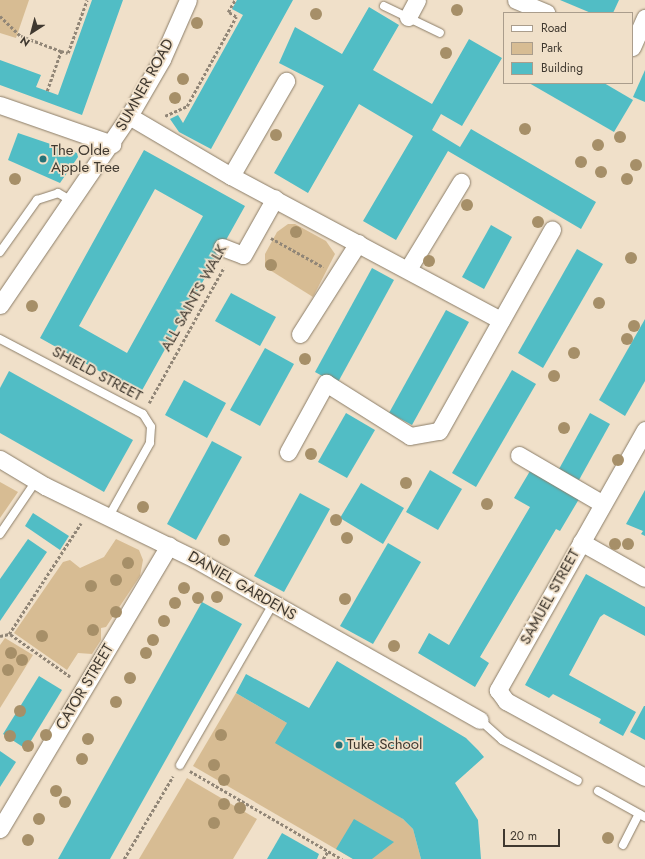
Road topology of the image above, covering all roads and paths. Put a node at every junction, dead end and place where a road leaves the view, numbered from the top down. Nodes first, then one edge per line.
1 (87, 0) edge
2 (188, 0) edge
3 (235, 0) edge
4 (417, 0) edge
5 (516, 0) edge
6 (384, 6) dead end
7 (544, 12) edge
8 (0, 16) edge
9 (408, 17) junction
10 (645, 18) edge
11 (440, 33) dead end
12 (633, 45) edge
13 (61, 50) junction
14 (286, 80) dead end
15 (47, 91) dead end
16 (0, 105) edge
17 (129, 116) junction
18 (155, 132) junction
19 (112, 144) junction
20 (231, 176) junction
21 (461, 182) dead end
22 (275, 198) junction
23 (72, 201) junction
24 (257, 230) junction
25 (552, 230) dead end
26 (358, 243) junction
27 (227, 250) joint
28 (0, 252) edge
29 (408, 269) junction
30 (339, 276) junction
31 (0, 305) edge
32 (501, 320) junction
33 (300, 334) dead end
34 (0, 339) edge
35 (143, 414) junction
36 (645, 430) edge
37 (288, 452) dead end
38 (519, 456) dead end
39 (0, 459) edge
40 (36, 481) junction
41 (603, 504) junction
42 (91, 508) junction
43 (108, 516) junction
44 (0, 534) edge
45 (581, 542) junction
46 (169, 545) junction
47 (645, 578) edge
48 (273, 604) junction
49 (9, 634) junction
50 (0, 636) edge
51 (86, 687) junction
52 (480, 720) joint
53 (180, 765) junction
54 (645, 777) edge
55 (578, 781) dead end
56 (598, 791) dead end
57 (642, 815) edge
58 (0, 829) edge
59 (623, 845) dead end
60 (328, 851) junction
61 (124, 859) edge
62 (323, 859) edge
63 (342, 859) edge

1 - 13 path
2 - 17 street, SUMNER ROAD
3 - 18 path
4 - 9 street
5 - 7 street
6 - 9 lane
8 - 13 path
9 - 11 lane
10 - 12 street
13 - 15 path
14 - 20 street
16 - 19 street
17 - 18 street
17 - 19 street, SUMNER ROAD
18 - 20 street
19 - 23 street, SUMNER ROAD
20 - 22 street
21 - 29 street
22 - 24 street
22 - 26 street
23 - 28 lane
23 - 31 street, SUMNER ROAD
24 - 27 street
24 - 30 path
25 - 32 street
26 - 29 street
26 - 30 street
27 - 35 path, ALL SAINTS WALK
29 - 32 street
30 - 33 street
32 - 37 street
34 - 35 lane, SHIELD STREET
35 - 43 lane, SHIELD STREET
36 - 41 street, SAMUEL STREET
38 - 41 street
39 - 40 street, DANIEL GARDENS
40 - 42 street, DANIEL GARDENS
40 - 44 lane
41 - 45 street, SAMUEL STREET
42 - 43 street, DANIEL GARDENS
42 - 49 path
43 - 46 street, DANIEL GARDENS
45 - 47 street
45 - 54 street, SAMUEL STREET
46 - 48 street, DANIEL GARDENS
46 - 51 street, CATOR STREET
48 - 52 street, DANIEL GARDENS
48 - 53 lane
49 - 50 path
49 - 51 path
51 - 58 street, CATOR STREET
52 - 55 lane
53 - 60 path
53 - 61 path
56 - 57 lane
57 - 59 lane
60 - 62 path
60 - 63 path

